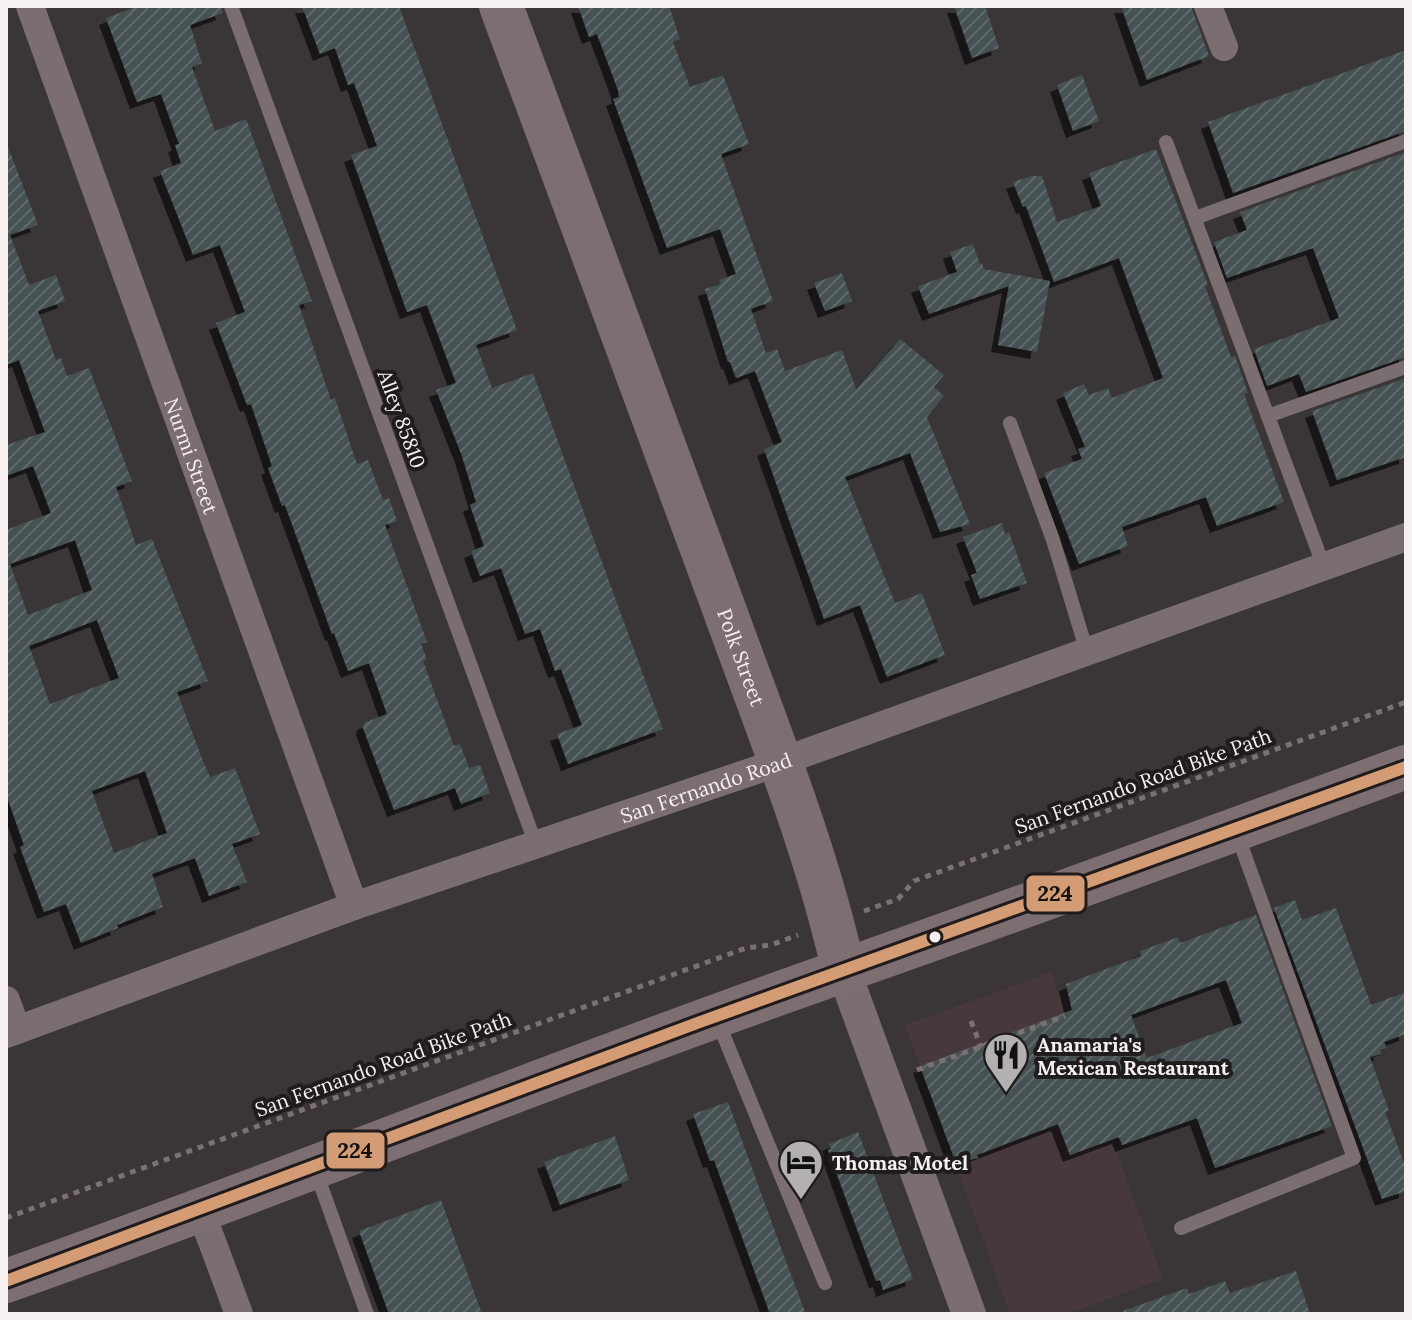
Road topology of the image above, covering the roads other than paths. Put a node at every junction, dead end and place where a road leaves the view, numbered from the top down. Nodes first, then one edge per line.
1 (30, 6) edge
2 (231, 6) edge
3 (501, 6) edge
4 (1208, 6) edge
5 (1224, 47) dead end
6 (1406, 141) edge
7 (1166, 142) dead end
8 (1195, 218) junction
9 (1406, 367) edge
10 (1268, 416) junction
11 (1010, 423) dead end
12 (1406, 537) edge
13 (1324, 567) junction
14 (1087, 652) junction
15 (780, 762) junction
16 (1406, 767) edge
17 (1236, 830) junction
18 (536, 845) junction
19 (354, 906) junction
20 (844, 972) junction
21 (6, 1000) edge
22 (716, 1018) junction
23 (12, 1032) edge
24 (315, 1168) junction
25 (201, 1212) junction
26 (1181, 1228) dead end
27 (6, 1281) edge
28 (825, 1283) dead end
29 (239, 1314) edge
30 (367, 1314) edge
31 (969, 1314) edge

1 - 19 street, Nurmi Street
2 - 18 lane, Alley 85810
3 - 15 main road, Polk Street
4 - 5 street
6 - 8 lane
7 - 8 lane
8 - 10 lane
9 - 10 lane
10 - 13 lane
11 - 14 lane
12 - 13 street, San Fernando Road
13 - 14 street, San Fernando Road
14 - 15 street, San Fernando Road
15 - 18 street, San Fernando Road
15 - 20 main road, Polk Street
16 - 17 main road
17 - 20 main road
17 - 26 lane
18 - 19 street, San Fernando Road
19 - 23 street, San Fernando Road
20 - 22 main road
20 - 31 street, Polk Street
21 - 23 street
22 - 24 main road
22 - 28 lane
24 - 25 main road
24 - 30 lane
25 - 27 main road
25 - 29 street

